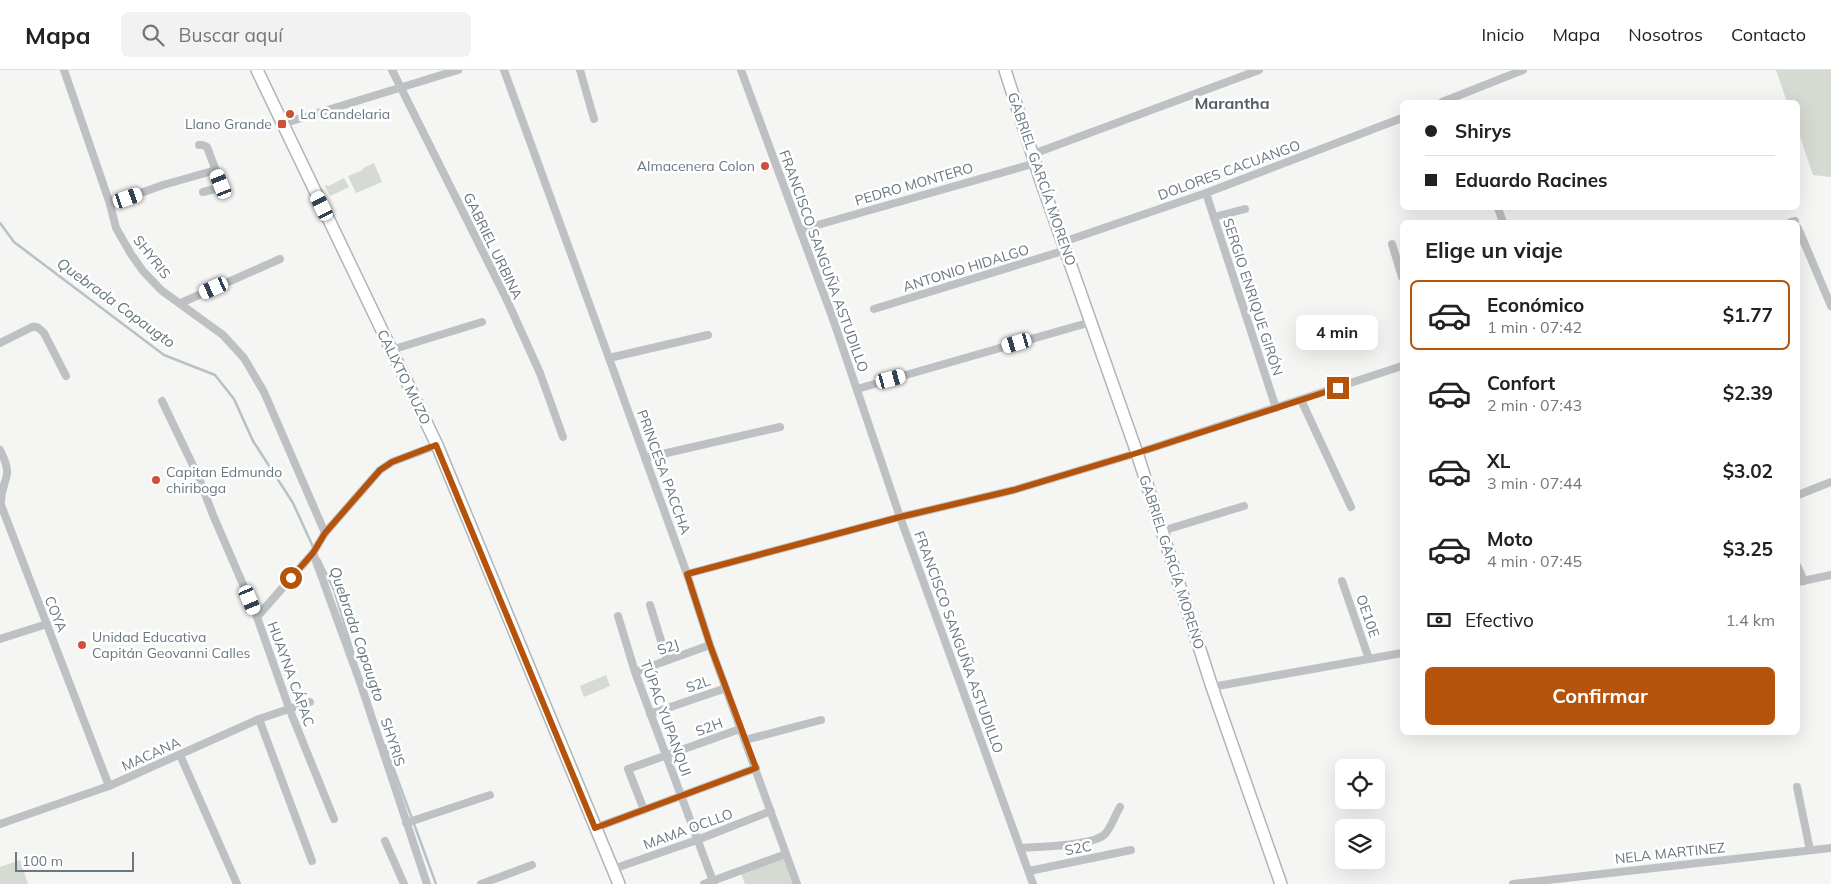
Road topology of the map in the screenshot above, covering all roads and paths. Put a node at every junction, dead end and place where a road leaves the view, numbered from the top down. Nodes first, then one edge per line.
1 (64, 70) edge
2 (256, 70) edge
3 (392, 70) edge
4 (458, 70) edge
5 (504, 70) edge
6 (580, 70) edge
7 (741, 70) edge
8 (1005, 70) edge
9 (1259, 70) edge
10 (1523, 70) edge
11 (400, 86) junction
12 (1459, 100) edge
13 (594, 119) dead end
14 (1400, 119) edge
15 (282, 124) junction
16 (199, 145) dead end
17 (1035, 158) junction
18 (216, 170) junction
19 (203, 192) dead end
20 (1206, 193) junction
21 (110, 204) junction
22 (1245, 209) dead end
23 (1214, 218) junction
24 (800, 230) junction
25 (1800, 233) edge
26 (1392, 244) dead end
27 (1064, 246) junction
28 (280, 259) dead end
29 (1400, 270) edge
30 (181, 303) junction
31 (1831, 306) edge
32 (874, 310) dead end
33 (482, 322) dead end
34 (1091, 322) junction
35 (708, 335) dead end
36 (0, 343) edge
37 (391, 350) junction
38 (610, 358) junction
39 (1400, 367) edge
40 (66, 376) dead end
41 (857, 389) junction
42 (1301, 400) junction
43 (162, 401) dead end
44 (1276, 408) junction
45 (780, 427) dead end
46 (563, 437) dead end
47 (436, 445) junction
48 (0, 450) edge
49 (1137, 453) junction
50 (645, 458) junction
51 (1831, 482) edge
52 (1800, 494) edge
53 (1244, 506) dead end
54 (1351, 507) dead end
55 (900, 517) junction
56 (1162, 531) junction
57 (325, 533) junction
58 (313, 553) junction
59 (687, 574) junction
60 (1831, 575) edge
61 (1342, 580) dead end
62 (1801, 581) edge
63 (650, 604) dead end
64 (618, 616) dead end
65 (257, 617) junction
66 (47, 624) junction
67 (0, 639) edge
68 (710, 645) junction
69 (1400, 653) edge
70 (1369, 659) junction
71 (667, 660) junction
72 (635, 672) junction
73 (1212, 687) junction
74 (726, 688) junction
75 (310, 702) dead end
76 (289, 708) junction
77 (650, 714) junction
78 (259, 719) junction
79 (821, 720) dead end
80 (740, 729) junction
81 (745, 740) junction
82 (180, 755) junction
83 (666, 756) junction
84 (756, 768) junction
85 (109, 786) junction
86 (1796, 787) dead end
87 (490, 795) dead end
88 (681, 796) junction
89 (1120, 807) dead end
90 (644, 810) junction
91 (771, 811) junction
92 (334, 819) dead end
93 (406, 823) junction
94 (0, 824) edge
95 (595, 828) junction
96 (697, 840) junction
97 (386, 842) dead end
98 (1020, 848) junction
99 (1831, 848) edge
100 (1131, 850) dead end
101 (1810, 850) junction
102 (786, 854) junction
103 (312, 861) dead end
104 (532, 865) dead end
105 (614, 869) junction
106 (1029, 871) junction
107 (713, 882) edge
108 (237, 884) edge
109 (404, 884) edge
110 (427, 884) edge
111 (481, 884) edge
112 (619, 884) edge
113 (704, 884) edge
114 (797, 884) edge
115 (1033, 884) edge
116 (1281, 884) edge
117 (1512, 884) edge

1 - 21 street, SHYRIS
2 - 15 street, CALIXTO MUZO
3 - 11 street, GABRIEL URBINA
4 - 11 street
5 - 38 street, PRINCESA PACCHA
6 - 13 street
7 - 24 street, FRANCISCO SANGUÑA ASTUDILLO
8 - 17 street, GABRIEL GARCÍA MORENO
9 - 17 street, PEDRO MONTERO
10 - 12 street
11 - 15 street
11 - 46 street, GABRIEL URBINA
14 - 20 street, DOLORES CACUANGO
15 - 37 street, CALIXTO MUZO
16 - 18 street
17 - 24 street, PEDRO MONTERO
17 - 27 street, GABRIEL GARCÍA MORENO
18 - 19 street
18 - 21 street
20 - 23 street, SERGIO ENRIQUE GIRÓN
20 - 27 street, DOLORES CACUANGO
21 - 30 street, SHYRIS
22 - 23 street
23 - 44 street, SERGIO ENRIQUE GIRÓN
24 - 41 street, FRANCISCO SANGUÑA ASTUDILLO
25 - 31 street
26 - 29 street
27 - 32 street, ANTONIO HIDALGO
27 - 34 street, GABRIEL GARCÍA MORENO
28 - 30 street
30 - 57 street, SHYRIS
33 - 37 street
34 - 41 street
34 - 49 street, GABRIEL GARCÍA MORENO
35 - 38 street
36 - 40 street
37 - 47 street, CALIXTO MUZO
38 - 50 street, PRINCESA PACCHA
39 - 42 street
41 - 55 street, FRANCISCO SANGUÑA ASTUDILLO
42 - 44 street
42 - 54 street
43 - 65 street, HUAYNA CÁPAC
44 - 49 street
45 - 50 street
47 - 57 street
47 - 95 street, CALIXTO MUZO
48 - 66 street, COYA
49 - 55 street
49 - 56 street, GABRIEL GARCÍA MORENO
50 - 59 street, PRINCESA PACCHA
51 - 52 street
53 - 56 street
55 - 59 street
55 - 98 street, FRANCISCO SANGUÑA ASTUDILLO
56 - 73 street, GABRIEL GARCÍA MORENO
57 - 58 street
58 - 65 street
58 - 93 street, SHYRIS
59 - 68 street, PRINCESA PACCHA
60 - 62 street
61 - 70 street, OE10E
63 - 71 street
64 - 72 street, TÚPAC YUPANQUI
65 - 76 street, HUAYNA CÁPAC
66 - 67 street
66 - 85 street, COYA
68 - 71 street, S2J
68 - 74 street, PRINCESA PACCHA
69 - 70 street
70 - 73 street
71 - 72 street, S2J
72 - 77 street, TÚPAC YUPANQUI
73 - 116 street, GABRIEL GARCÍA MORENO
74 - 77 street, S2L
74 - 80 street, PRINCESA PACCHA
75 - 76 street, MACANA
76 - 78 street, MACANA
76 - 92 street, HUAYNA CÁPAC
77 - 83 street, TÚPAC YUPANQUI
78 - 82 street, MACANA
78 - 103 street
79 - 81 street
80 - 81 street, PRINCESA PACCHA
80 - 83 street, S2H
81 - 84 street, PRINCESA PACCHA
82 - 85 street, MACANA
82 - 108 street
83 - 88 street, TÚPAC YUPANQUI
83 - 90 street, S2H
84 - 88 street
84 - 91 street, PRINCESA PACCHA
85 - 94 street, MACANA
86 - 101 street
87 - 93 street
88 - 90 street
88 - 96 street, TÚPAC YUPANQUI
89 - 98 street
90 - 95 street
91 - 96 street, MAMA OCLLO
91 - 102 street, PRINCESA PACCHA
93 - 110 street, SHYRIS
95 - 105 street, CALIXTO MUZO
96 - 105 street, MAMA OCLLO
96 - 107 street, TÚPAC YUPANQUI
97 - 109 street
98 - 106 street, FRANCISCO SANGUÑA ASTUDILLO
99 - 101 street, NELA MARTINEZ
100 - 106 street, S2C
101 - 117 street, NELA MARTINEZ
102 - 107 street
102 - 114 street, PRINCESA PACCHA
104 - 111 street
105 - 112 street, CALIXTO MUZO
106 - 115 street, FRANCISCO SANGUÑA ASTUDILLO
107 - 113 street

